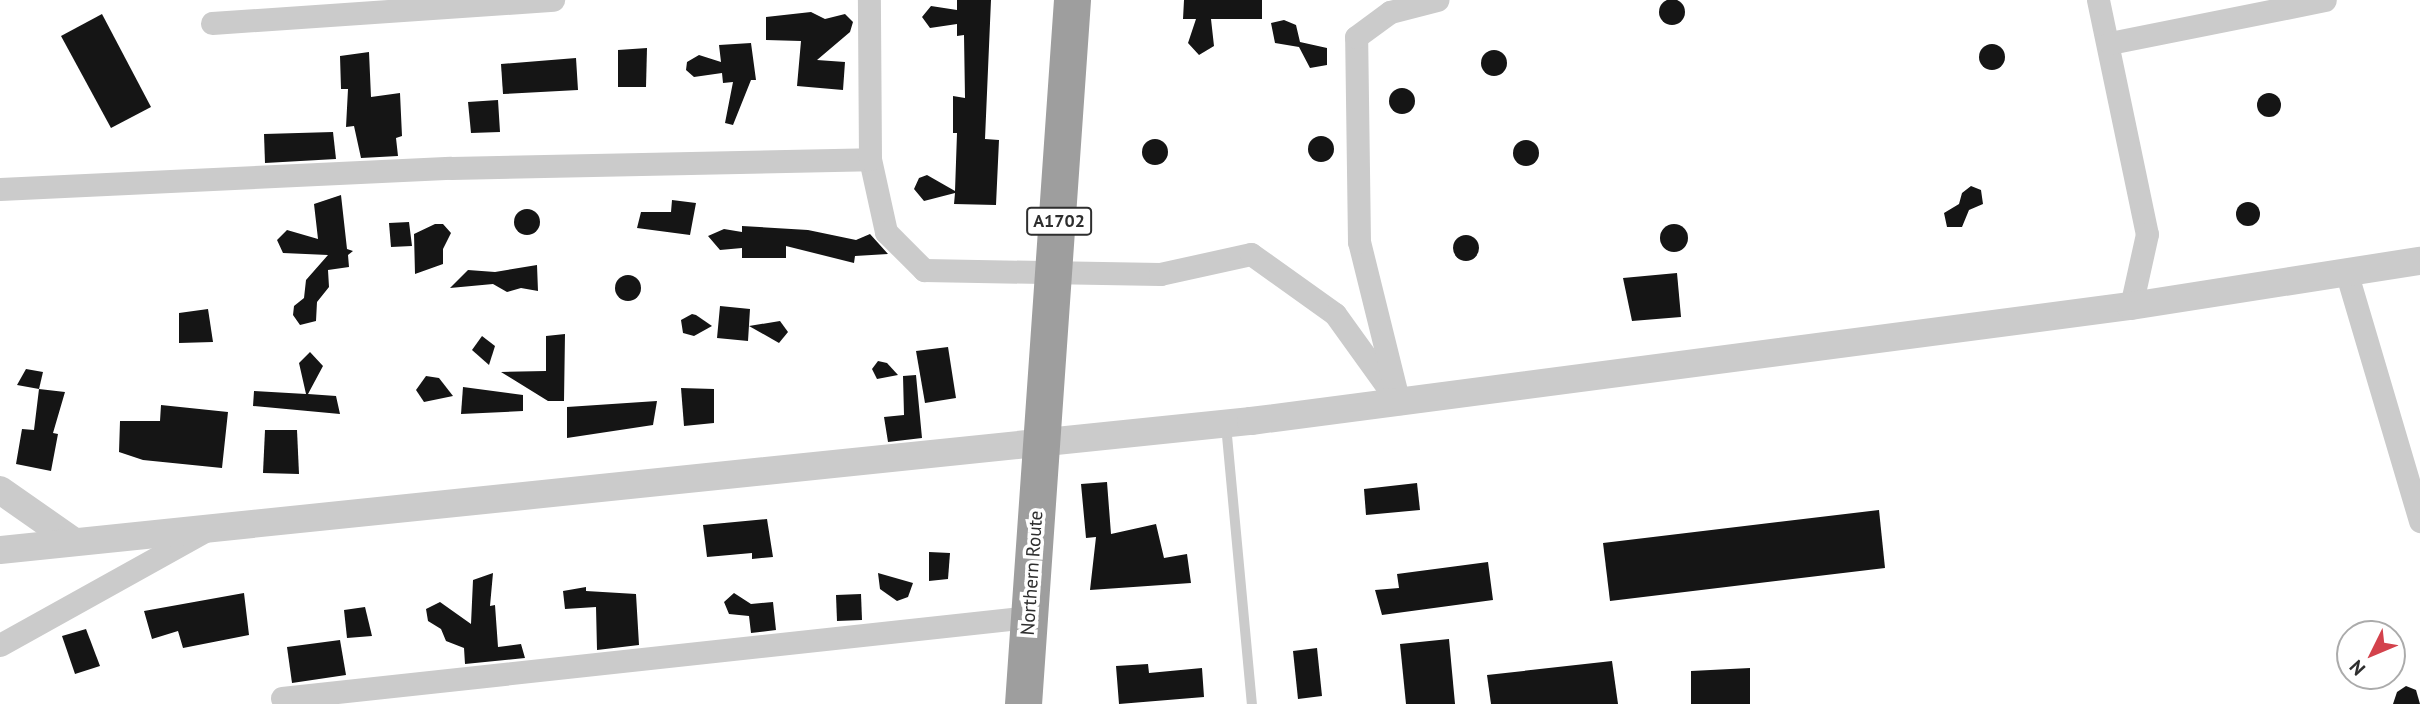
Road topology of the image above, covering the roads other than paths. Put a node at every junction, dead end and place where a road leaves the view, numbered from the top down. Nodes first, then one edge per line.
1 (553, 0) edge
2 (869, 0) edge
3 (1072, 0) edge
4 (1437, 0) edge
5 (2098, 0) edge
6 (2325, 0) edge
7 (212, 23) dead end
8 (2110, 43) junction
9 (870, 159) junction
10 (0, 189) edge
11 (2420, 261) edge
12 (1056, 270) junction
13 (2346, 271) junction
14 (2131, 306) junction
15 (1399, 403) junction
16 (1226, 424) junction
17 (1041, 442) junction
18 (0, 491) edge
19 (2420, 521) edge
20 (213, 527) junction
21 (72, 541) junction
22 (0, 550) edge
23 (1029, 617) junction
24 (0, 645) edge
25 (282, 698) dead end
26 (1023, 704) edge
27 (1252, 704) edge

1 - 7 street
2 - 9 street
3 - 12 highway, A1702
4 - 15 street
5 - 8 street
6 - 8 street
8 - 14 street
9 - 10 street
9 - 12 street
11 - 13 street
12 - 15 street
12 - 17 highway, A1702
13 - 14 street
13 - 19 street
14 - 15 street
15 - 16 street
16 - 17 street
16 - 27 lane
17 - 20 street
17 - 23 highway, Northern Route / A1702
18 - 21 street
20 - 21 street
20 - 24 street
21 - 22 street
23 - 25 street
23 - 26 highway, Northern Route / A1702

